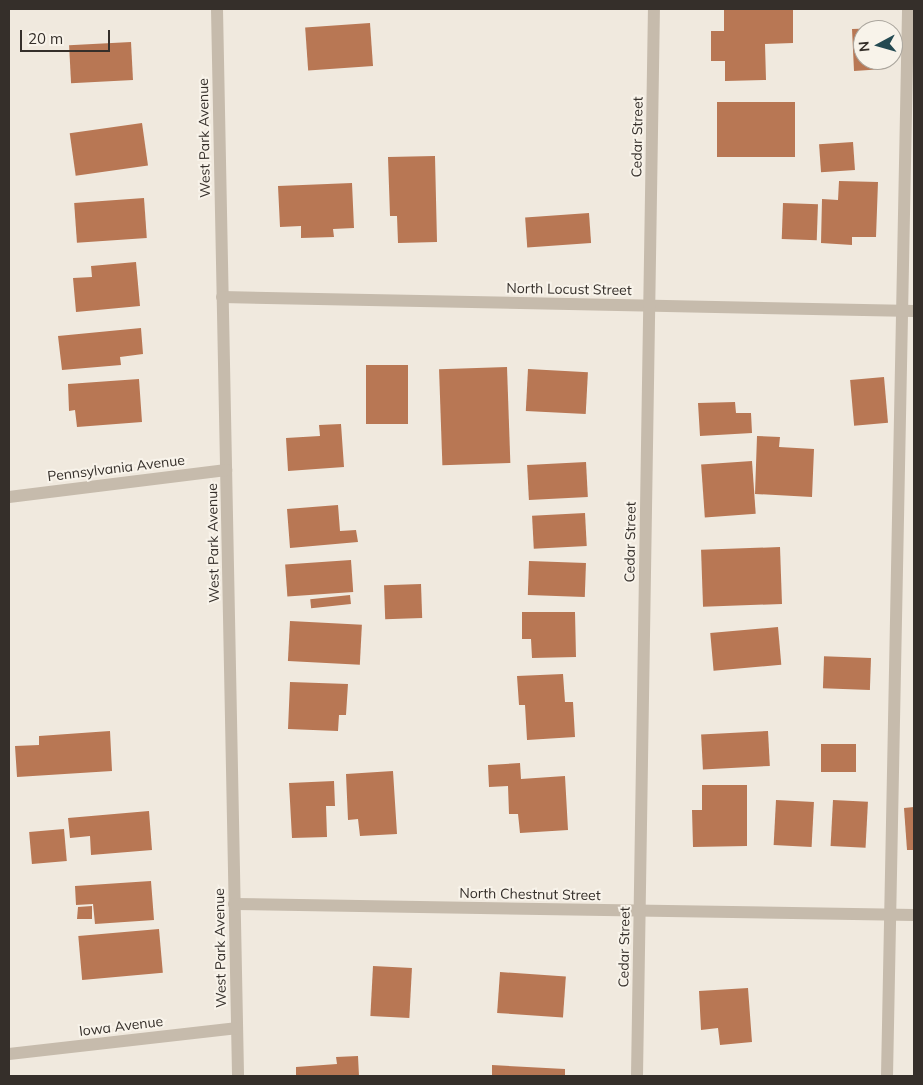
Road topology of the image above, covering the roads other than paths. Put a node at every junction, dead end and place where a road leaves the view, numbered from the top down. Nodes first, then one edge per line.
1 (217, 9) edge
2 (654, 9) edge
3 (908, 9) edge
4 (222, 297) junction
5 (649, 306) junction
6 (908, 311) edge
7 (226, 470) junction
8 (9, 497) edge
9 (234, 904) junction
10 (639, 911) junction
11 (890, 915) junction
12 (914, 915) edge
13 (236, 1028) junction
14 (9, 1054) edge
15 (238, 1076) edge
16 (637, 1076) edge
17 (887, 1076) edge

1 - 4 street, West Park Avenue
2 - 5 street, Cedar Street
3 - 6 street
4 - 5 street, North Locust Street
4 - 7 street, West Park Avenue
5 - 6 street, North Locust Street
5 - 10 street, Cedar Street
6 - 11 street
7 - 8 street, Pennsylvania Avenue
7 - 9 street, West Park Avenue
9 - 10 street, North Chestnut Street
9 - 13 street, West Park Avenue
10 - 11 street, North Chestnut Street
10 - 16 street, Cedar Street
11 - 12 street, North Chestnut Street
11 - 17 street
13 - 14 street, Iowa Avenue
13 - 15 street, West Park Avenue

